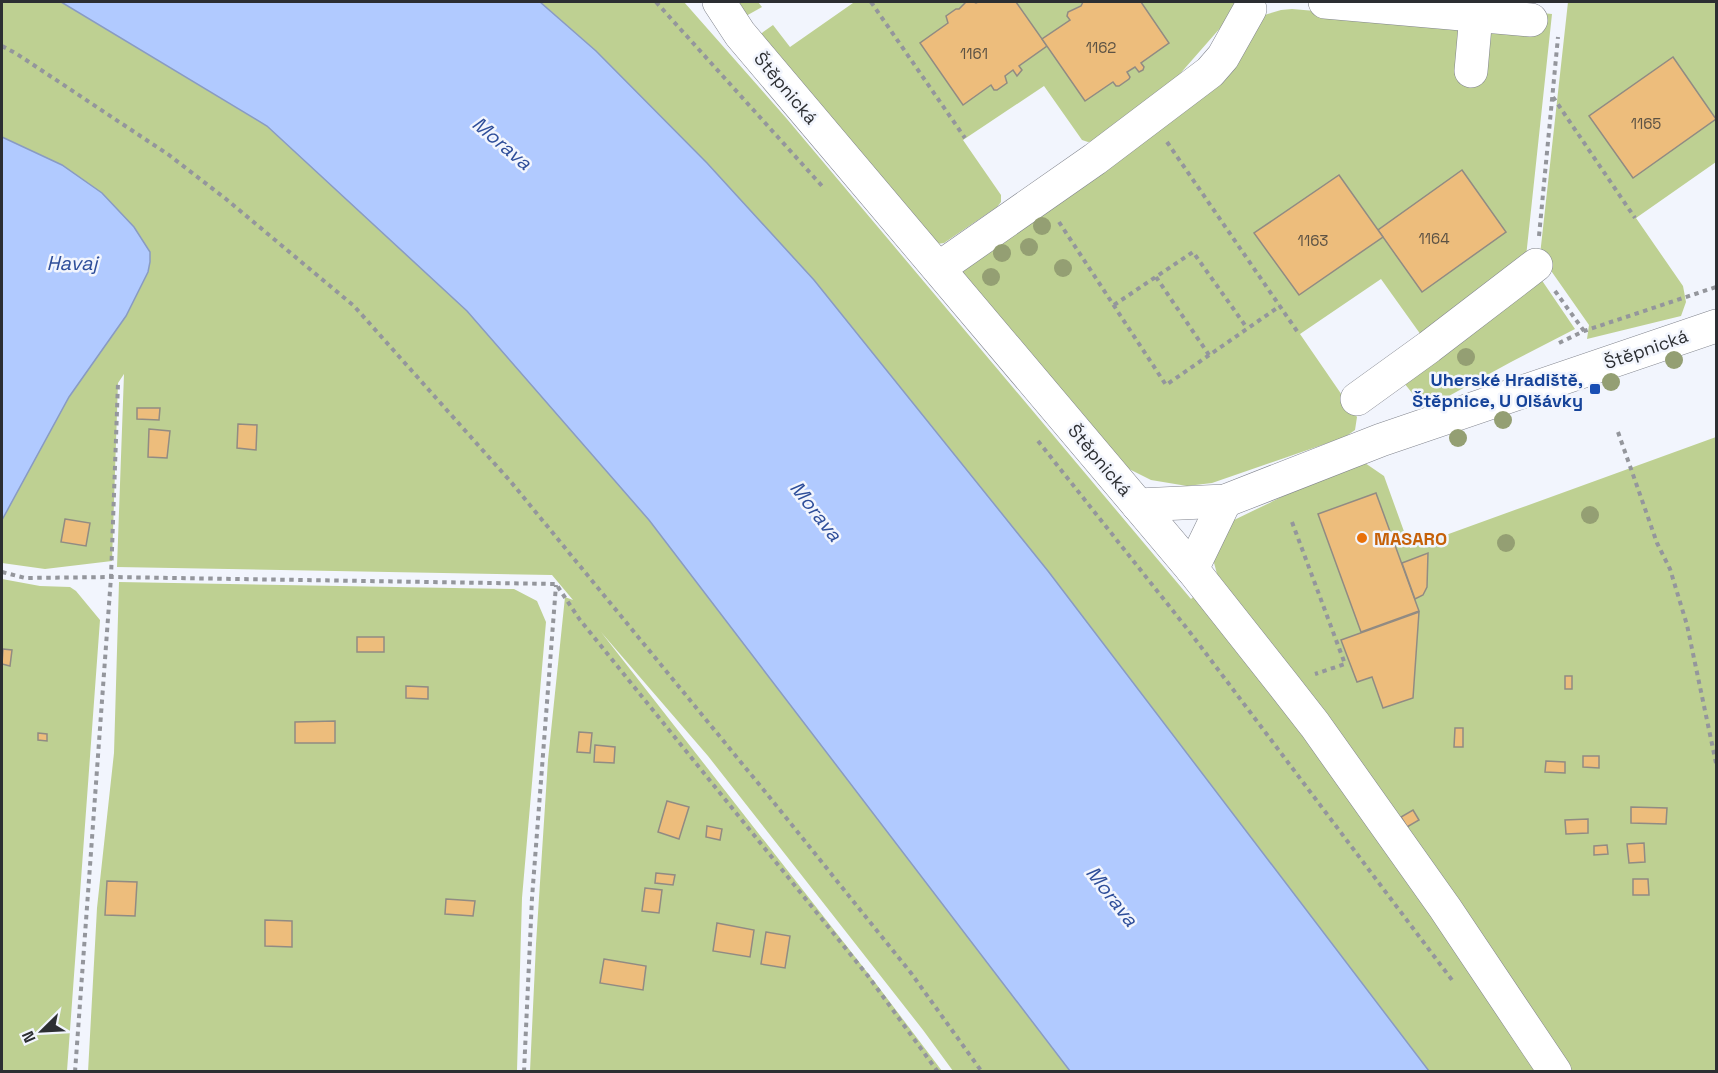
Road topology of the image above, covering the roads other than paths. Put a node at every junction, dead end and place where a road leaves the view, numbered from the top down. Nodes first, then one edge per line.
1 (719, 2) edge
2 (1325, 2) edge
3 (1250, 9) dead end
4 (1476, 15) junction
5 (1545, 26) road end
6 (1471, 71) dead end
7 (1536, 265) road end
8 (939, 268) junction
9 (1716, 326) edge
10 (1357, 399) dead end
11 (1225, 501) junction
12 (1138, 505) junction
13 (1192, 569) junction
14 (1555, 1071) edge

1 - 8 street, Štěpnická
2 - 4 street
3 - 8 street
4 - 5 street
4 - 6 street
7 - 10 street
8 - 12 street, Štěpnická
9 - 11 street, Štěpnická
11 - 12 street, Štěpnická
11 - 13 street
12 - 13 street
13 - 14 street

